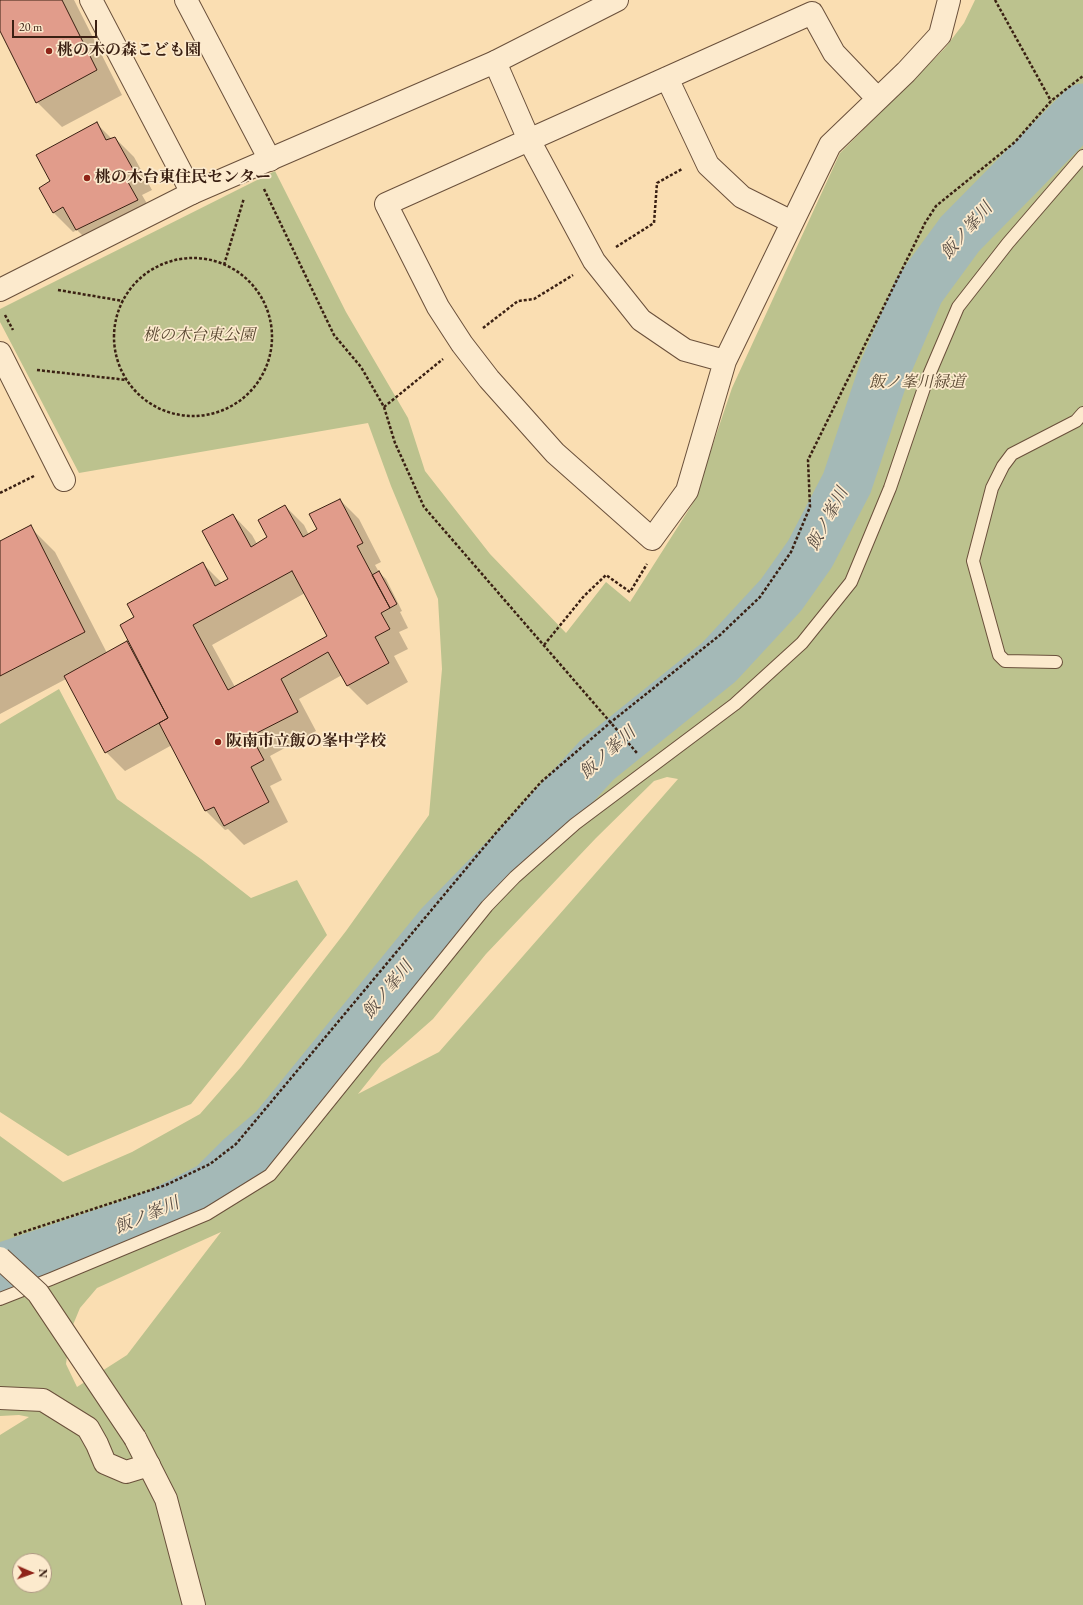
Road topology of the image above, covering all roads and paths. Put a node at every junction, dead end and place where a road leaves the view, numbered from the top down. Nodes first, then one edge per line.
1 (91, 0) edge
2 (186, 0) edge
3 (617, 0) edge
4 (949, 0) edge
5 (995, 0) edge
6 (496, 62) junction
7 (1083, 76) edge
8 (667, 78) junction
9 (878, 99) junction
10 (1051, 101) junction
11 (529, 140) junction
12 (1083, 156) edge
13 (704, 157) junction
14 (262, 163) junction
15 (192, 193) junction
16 (792, 222) junction
17 (594, 262) junction
18 (224, 265) junction
19 (0, 290) edge
20 (56, 290) dead end
21 (123, 301) junction
22 (11, 312) dead end
23 (16, 336) dead end
24 (462, 344) junction
25 (0, 353) edge
26 (724, 361) junction
27 (36, 370) dead end
28 (127, 380) junction
29 (384, 407) junction
30 (1083, 413) edge
31 (60, 473) joint
32 (0, 493) edge
33 (652, 539) junction
34 (544, 645) junction
35 (1056, 662) dead end
36 (611, 722) junction
37 (650, 767) junction
38 (7, 1237) dead end
39 (0, 1258) edge
40 (0, 1299) edge
41 (0, 1398) edge
42 (149, 1465) junction
43 (194, 1605) edge

1 - 15 street
2 - 14 street
3 - 6 street
4 - 9 street
5 - 10 path
6 - 11 street
6 - 14 street
7 - 10 path
8 - 9 street
8 - 11 street
8 - 13 street
9 - 16 street
10 - 36 path
11 - 17 street
11 - 24 street
12 - 37 lane
13 - 16 street
13 - 17 path
14 - 15 street
14 - 18 path
14 - 29 path
15 - 19 street
16 - 26 street
17 - 24 path
17 - 26 street
18 - 21 path
18 - 28 path
20 - 21 path
21 - 28 path
22 - 23 path
24 - 29 path
24 - 33 street
25 - 31 street
26 - 33 street
27 - 28 path
29 - 34 path
30 - 35 lane
31 - 32 path
33 - 34 path
34 - 36 path
36 - 37 path
36 - 38 path
37 - 40 lane
39 - 42 street, bridge
41 - 42 street
42 - 43 street

